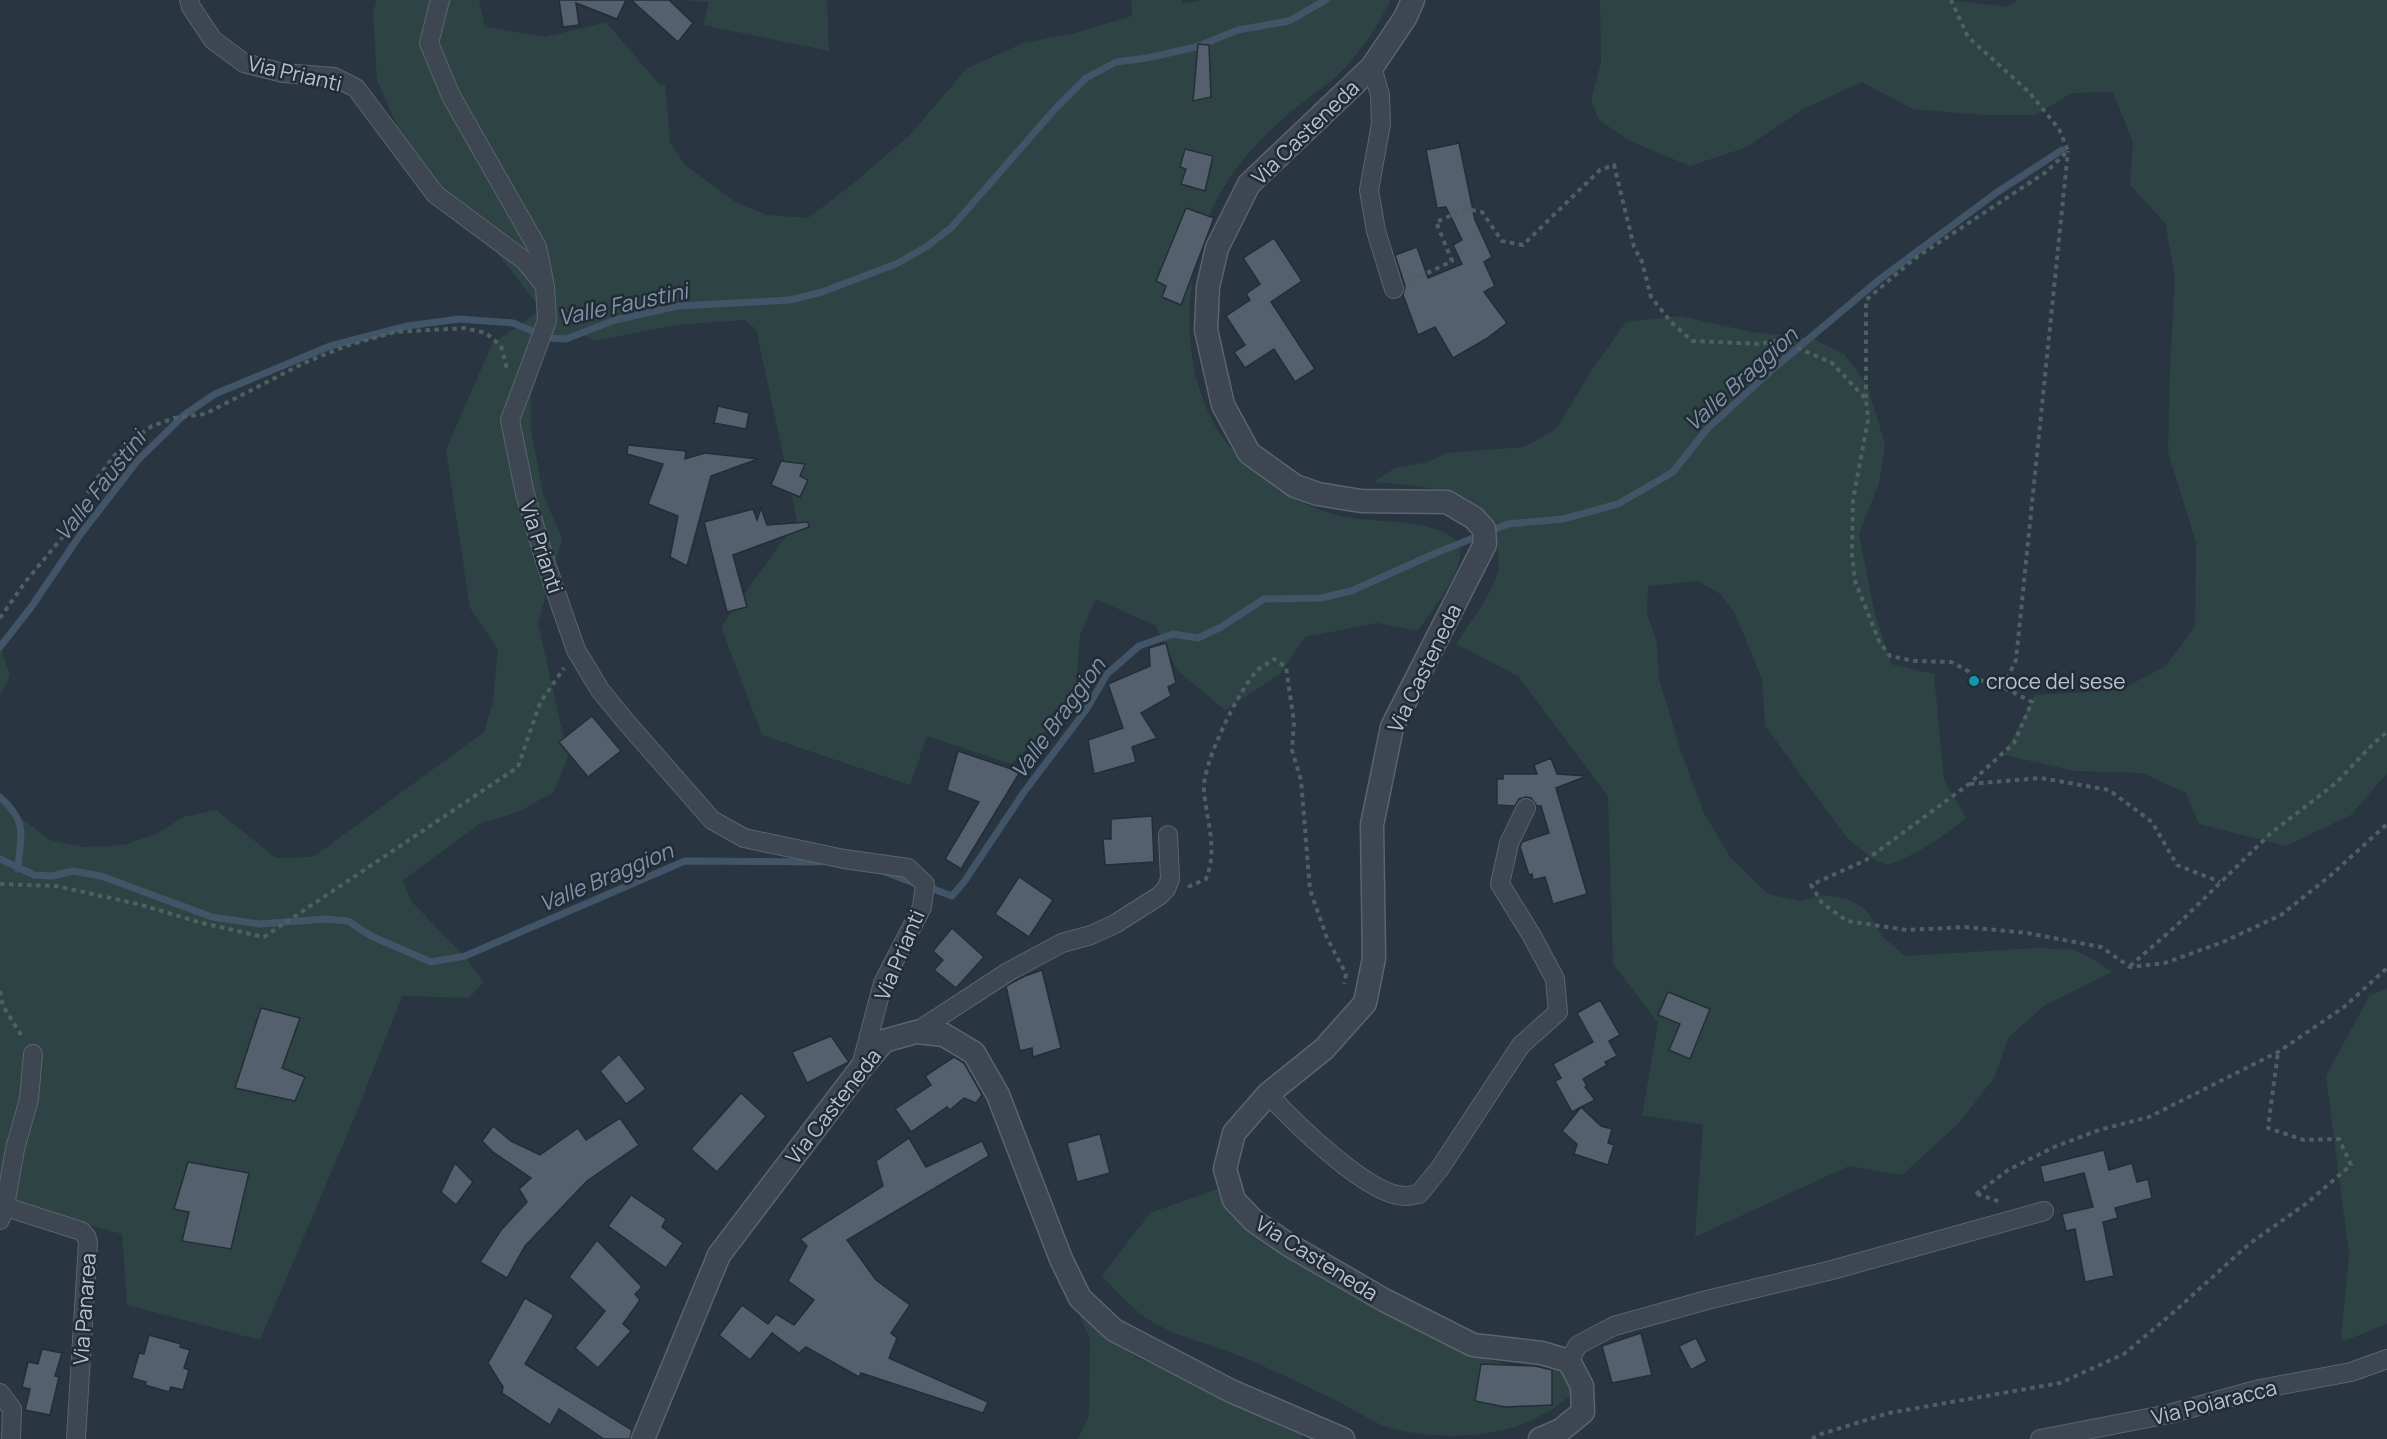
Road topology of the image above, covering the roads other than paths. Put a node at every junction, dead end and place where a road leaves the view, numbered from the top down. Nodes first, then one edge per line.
1 (189, 0) edge
2 (440, 0) edge
3 (1413, 0) edge
4 (1372, 67) junction
5 (545, 286) junction
6 (1394, 289) road end
7 (1526, 808) dead end
8 (1168, 835) dead end
9 (916, 1032) junction
10 (33, 1054) road end
11 (861, 1068) junction
12 (1268, 1095) junction
13 (2, 1210) edge
14 (2044, 1211) dead end
15 (2387, 1359) edge
16 (1569, 1361) junction
17 (0, 1394) edge
18 (11, 1439) edge
19 (76, 1439) edge
20 (644, 1439) edge
21 (1343, 1439) edge
22 (1540, 1439) edge
23 (2040, 1439) edge

1 - 5 street, Via Prianti
2 - 5 street
3 - 4 street
4 - 6 street
4 - 12 street, Via Casteneda
5 - 11 street, Via Prianti
7 - 12 street
8 - 9 street
9 - 11 street, Via Casteneda
9 - 21 street, Via Casteneda
10 - 13 street
11 - 20 street, Via Casteneda
12 - 16 street, Via Casteneda
13 - 19 street, Via Panarea
14 - 16 street
15 - 23 street, Via Poiaracca
16 - 22 street
17 - 18 street

